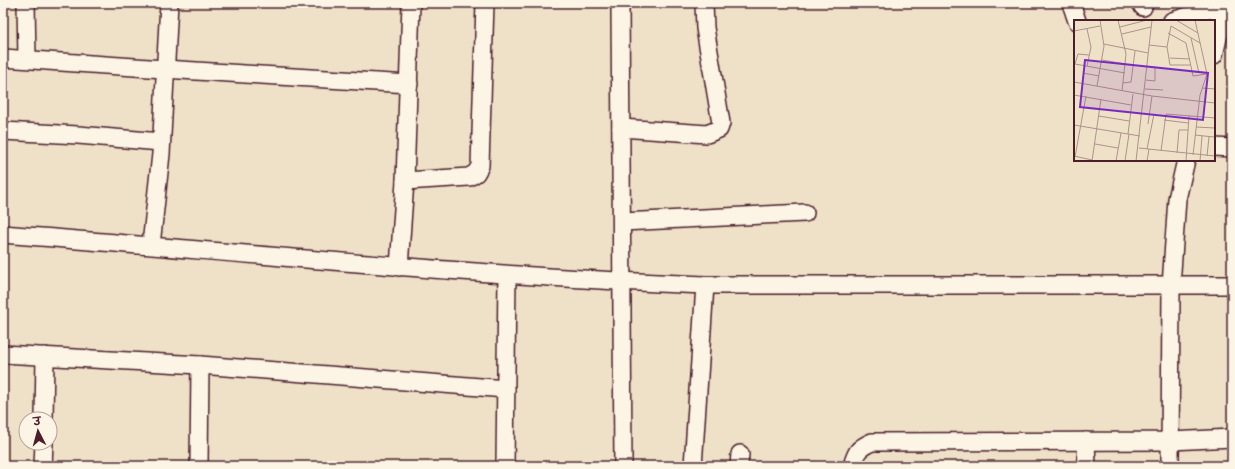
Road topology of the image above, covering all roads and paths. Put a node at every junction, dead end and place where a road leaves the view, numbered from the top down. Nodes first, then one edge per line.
1 (26, 3) edge
2 (169, 3) edge
3 (411, 3) edge
4 (485, 3) edge
5 (620, 3) edge
6 (704, 3) edge
7 (1071, 3) edge
8 (1220, 4) edge
9 (1077, 20) edge
10 (1175, 20) edge
11 (1215, 51) edge
12 (3, 58) edge
13 (27, 59) junction
14 (164, 69) junction
15 (409, 84) junction
16 (621, 128) junction
17 (3, 131) edge
18 (161, 142) junction
19 (1215, 147) edge
20 (1232, 148) edge
21 (1186, 161) edge
22 (405, 181) junction
23 (805, 213) dead end
24 (622, 222) junction
25 (3, 234) edge
26 (151, 245) junction
27 (399, 267) junction
28 (507, 275) junction
29 (622, 282) junction
30 (705, 285) junction
31 (1170, 286) junction
32 (1232, 286) edge
33 (3, 354) edge
34 (45, 356) junction
35 (200, 365) junction
36 (506, 389) junction
37 (44, 411) edge
38 (1232, 438) edge
39 (1086, 441) junction
40 (1171, 441) junction
41 (44, 451) edge
42 (44, 466) edge
43 (199, 466) edge
44 (505, 466) edge
45 (622, 466) edge
46 (694, 466) edge
47 (852, 466) edge
48 (1087, 466) edge
49 (1170, 466) edge

1 - 13 street
2 - 14 street
3 - 15 street
4 - 22 street
5 - 16 street
6 - 16 street
7 - 9 street
8 - 10 street
8 - 11 street
12 - 13 street
13 - 14 street
14 - 15 street
14 - 18 street
15 - 22 street
16 - 24 street
17 - 18 street
18 - 26 street
19 - 20 street
21 - 31 street
22 - 27 street
23 - 24 street
24 - 29 street
25 - 26 street
26 - 27 street
27 - 28 street
28 - 29 street
28 - 36 street
29 - 30 street
29 - 45 street
30 - 31 street
30 - 46 street
31 - 32 street
31 - 40 street
33 - 34 street
34 - 35 street
34 - 37 street
35 - 36 street
35 - 43 street
36 - 44 street
38 - 40 street
39 - 40 street
39 - 47 street
39 - 48 street
40 - 49 street
41 - 42 street

